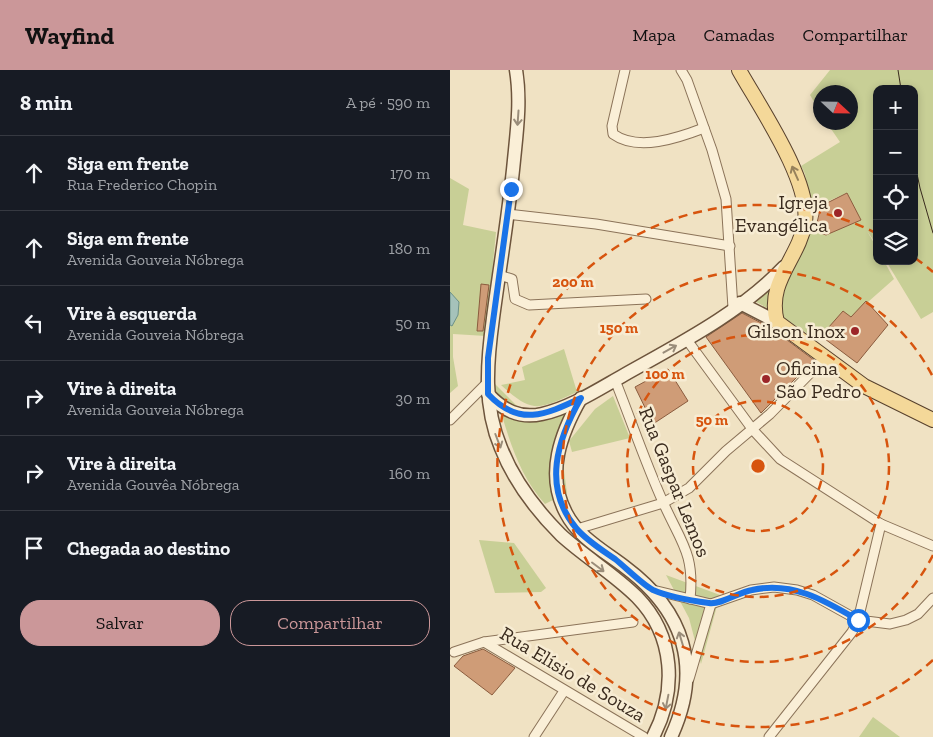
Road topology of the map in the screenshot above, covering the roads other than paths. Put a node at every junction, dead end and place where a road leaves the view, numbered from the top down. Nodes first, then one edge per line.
1 (516, 70) edge
2 (625, 70) edge
3 (681, 70) edge
4 (739, 70) edge
5 (704, 128) junction
6 (507, 214) junction
7 (730, 246) junction
8 (784, 267) junction
9 (498, 275) junction
10 (646, 299) dead end
11 (736, 306) junction
12 (777, 322) junction
13 (687, 340) junction
14 (825, 358) junction
15 (615, 380) junction
16 (488, 388) junction
17 (581, 398) junction
18 (450, 420) edge
19 (933, 420) edge
20 (753, 430) junction
21 (663, 503) junction
22 (881, 524) junction
23 (577, 529) junction
24 (933, 546) edge
25 (653, 590) junction
26 (933, 598) edge
27 (690, 599) junction
28 (711, 604) junction
29 (858, 620) junction
30 (633, 622) dead end
31 (484, 642) junction
32 (451, 653) edge
33 (687, 686) junction
34 (564, 691) junction
35 (644, 736) edge
36 (534, 737) edge
37 (653, 737) edge
38 (671, 737) edge
39 (769, 737) edge

1 -> 6 street
2 - 5 street
3 - 5 street
8 -> 4 main road
5 - 7 street
6 - 7 street
6 - 9 street
7 - 11 street
8 - 11 street
8 - 12 main road
9 - 10 street
9 - 16 street
11 - 12 street
11 - 13 street
12 - 14 main road
15 -> 13 street
13 - 20 street
14 - 19 main road
14 - 20 street
15 - 17 street
15 - 21 street, Rua Gaspar Lemos
16 - 17 street
16 - 18 street
16 -> 37 street
17 - 23 street
20 - 21 street
20 - 22 street
21 - 23 street
21 - 27 street, Rua Gaspar Lemos
22 - 24 street
22 - 29 street
23 - 25 street
25 - 27 street
33 -> 25 street
26 - 29 street
27 - 28 street
28 - 29 street
28 - 33 street
29 - 39 street
30 - 31 street
31 - 32 street
31 - 34 street, Rua Elísio de Souza
33 - 38 street
34 - 35 street, Rua Elísio de Souza
34 - 36 street

